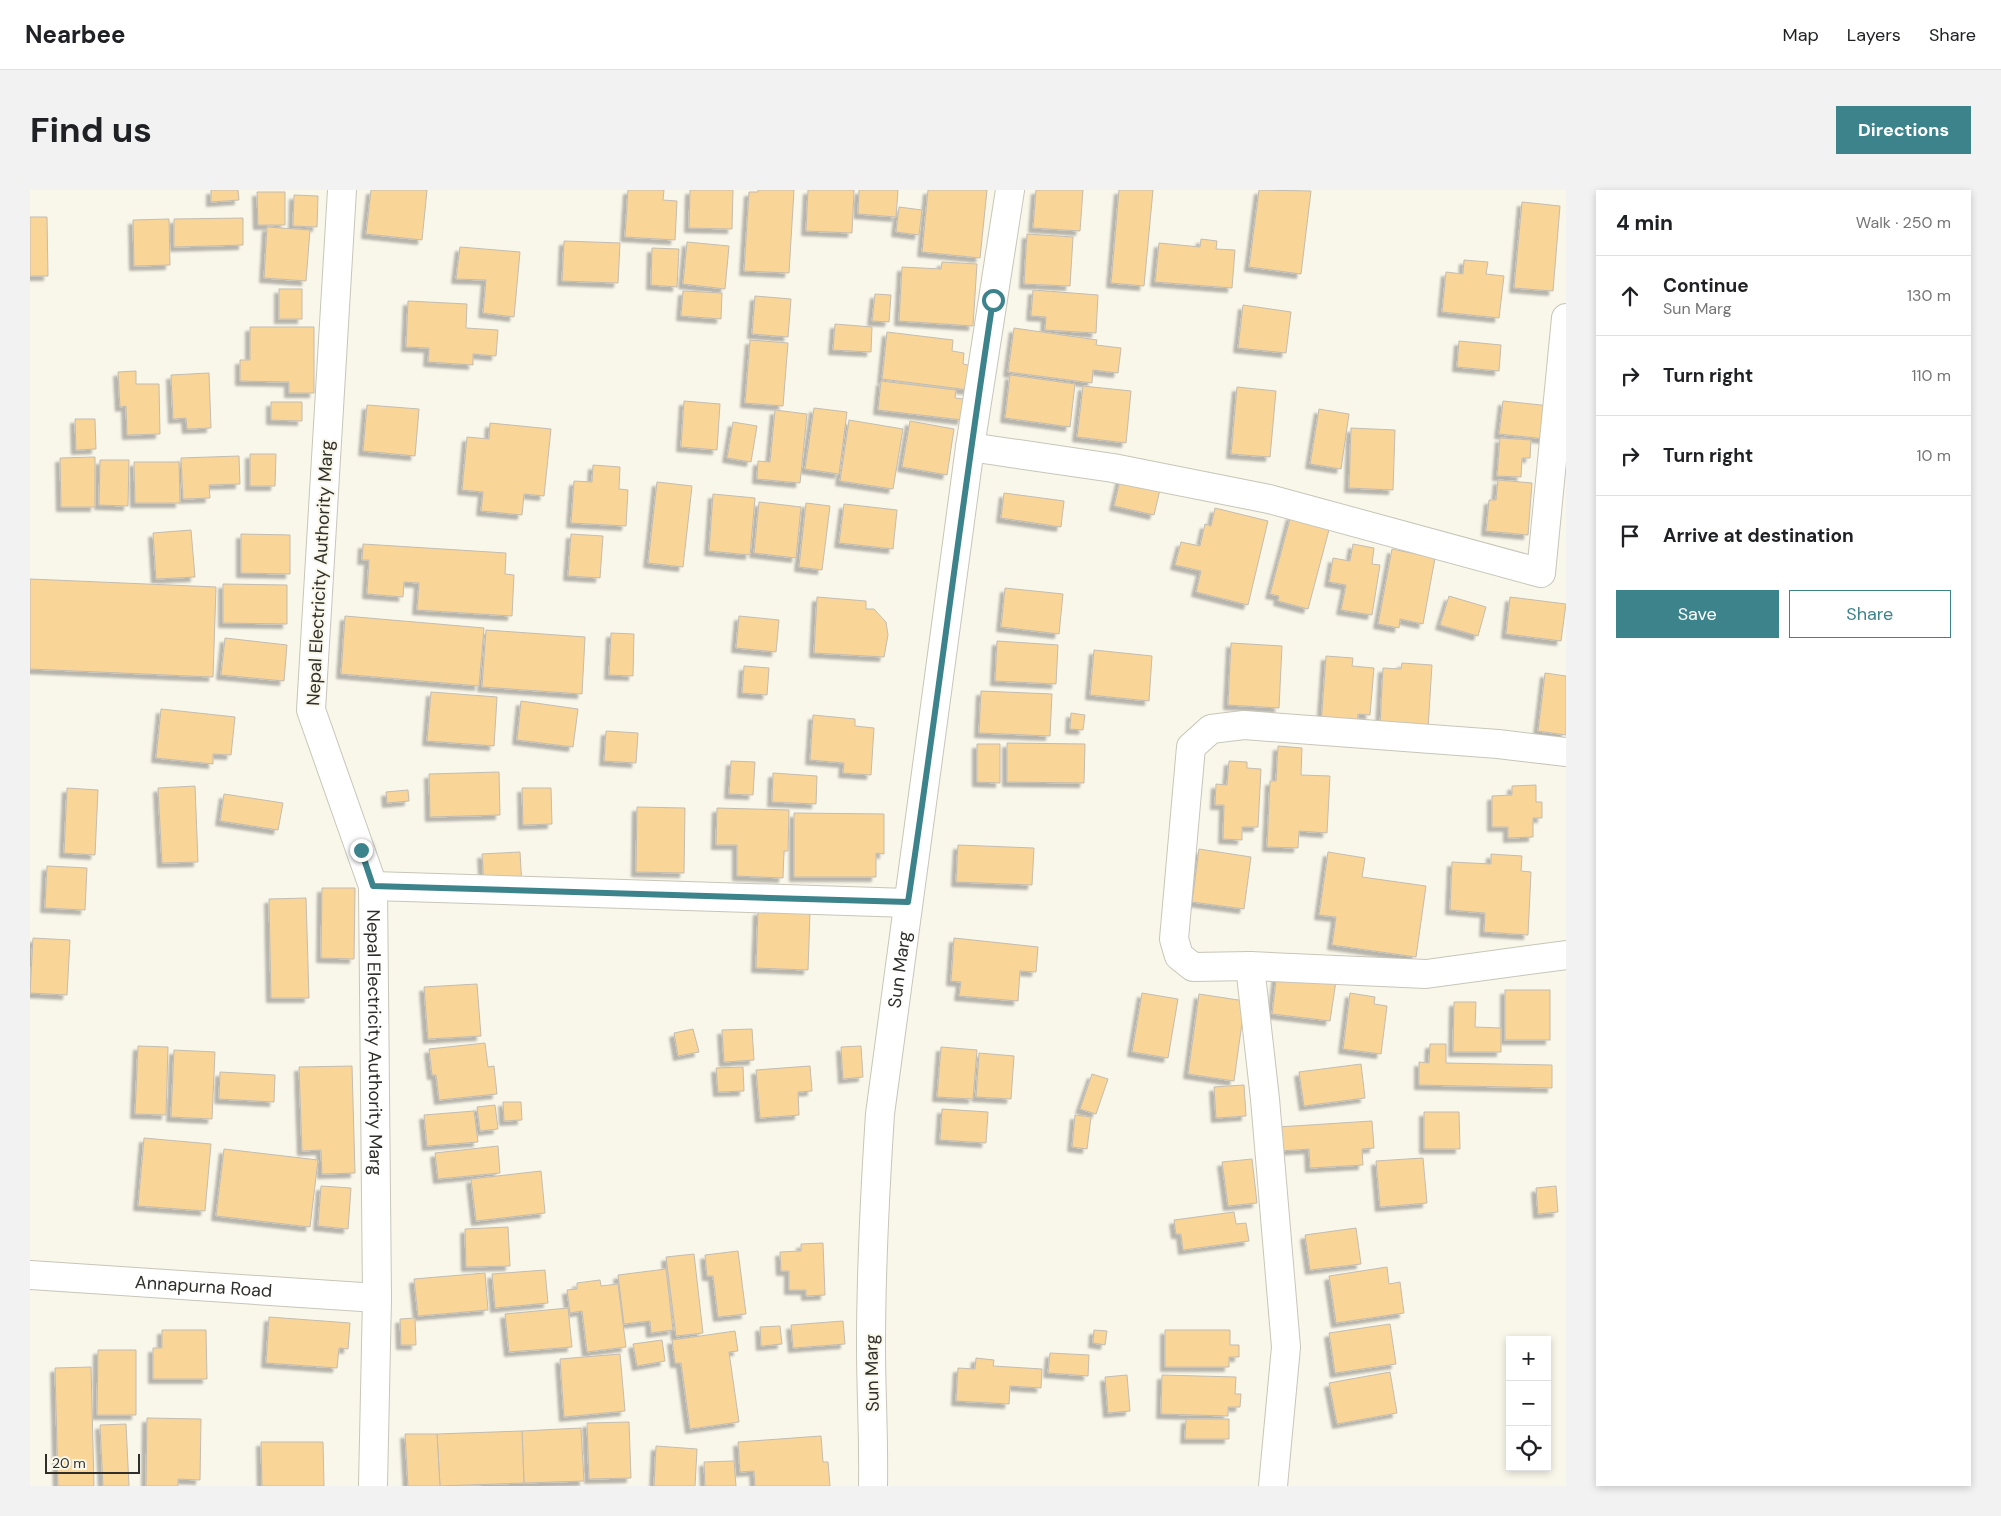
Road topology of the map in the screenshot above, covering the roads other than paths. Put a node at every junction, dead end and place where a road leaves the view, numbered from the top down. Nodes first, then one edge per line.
1 (342, 190) edge
2 (1010, 190) edge
3 (1566, 318) edge
4 (970, 447) junction
5 (1566, 752) edge
6 (373, 886) junction
7 (908, 902) junction
8 (1566, 955) edge
9 (1250, 966) junction
10 (30, 1275) edge
11 (377, 1298) junction
12 (373, 1486) edge
13 (873, 1486) edge
14 (1273, 1486) edge

1 - 6 street, Nepal Electricity Authority Marg
2 - 4 street, Sun Marg
3 - 4 street
4 - 7 street, Sun Marg
5 - 9 street
6 - 7 street
6 - 11 street, Nepal Electricity Authority Marg
7 - 13 street, Sun Marg
8 - 9 street
9 - 14 street
10 - 11 street, Annapurna Road
11 - 12 street, Nepal Electricity Authority Marg

